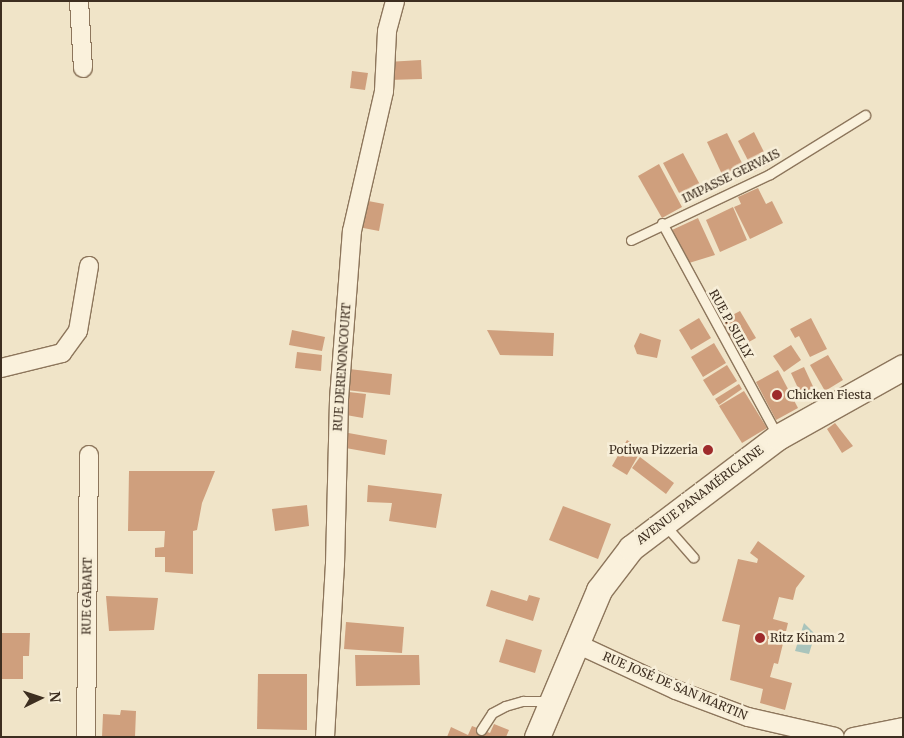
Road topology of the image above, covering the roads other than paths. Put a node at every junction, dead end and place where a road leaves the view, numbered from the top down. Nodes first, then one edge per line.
1 (79, 1) edge
2 (395, 1) edge
3 (83, 68) dead end
4 (865, 115) dead end
5 (662, 224) junction
6 (631, 240) dead end
7 (90, 266) dead end
8 (903, 367) edge
9 (1, 368) edge
10 (778, 437) junction
11 (88, 455) dead end
12 (663, 522) junction
13 (692, 558) dead end
14 (575, 643) junction
15 (550, 701) junction
16 (903, 727) edge
17 (481, 730) dead end
18 (86, 737) edge
19 (325, 737) edge
20 (537, 737) edge
21 (835, 737) edge
22 (853, 737) edge

1 - 3 street
2 - 19 street, RUE DERENONCOURT
4 - 5 lane, IMPASSE GERVAIS
5 - 6 lane, IMPASSE GERVAIS
5 - 10 lane, RUE P. SULLY
7 - 9 street
8 - 10 main road, AVENUE PANAMÉRICAINE
10 - 12 main road, AVENUE PANAMÉRICAINE
11 - 18 street, RUE GABART
12 - 13 lane
12 - 14 main road, AVENUE PANAMÉRICAINE
14 - 15 main road, AVENUE PANAMÉRICAINE
14 - 21 street, RUE JOSÉ DE SAN MARTIN
15 - 17 lane
15 - 20 main road, AVENUE PANAMÉRICAINE
16 - 22 street

